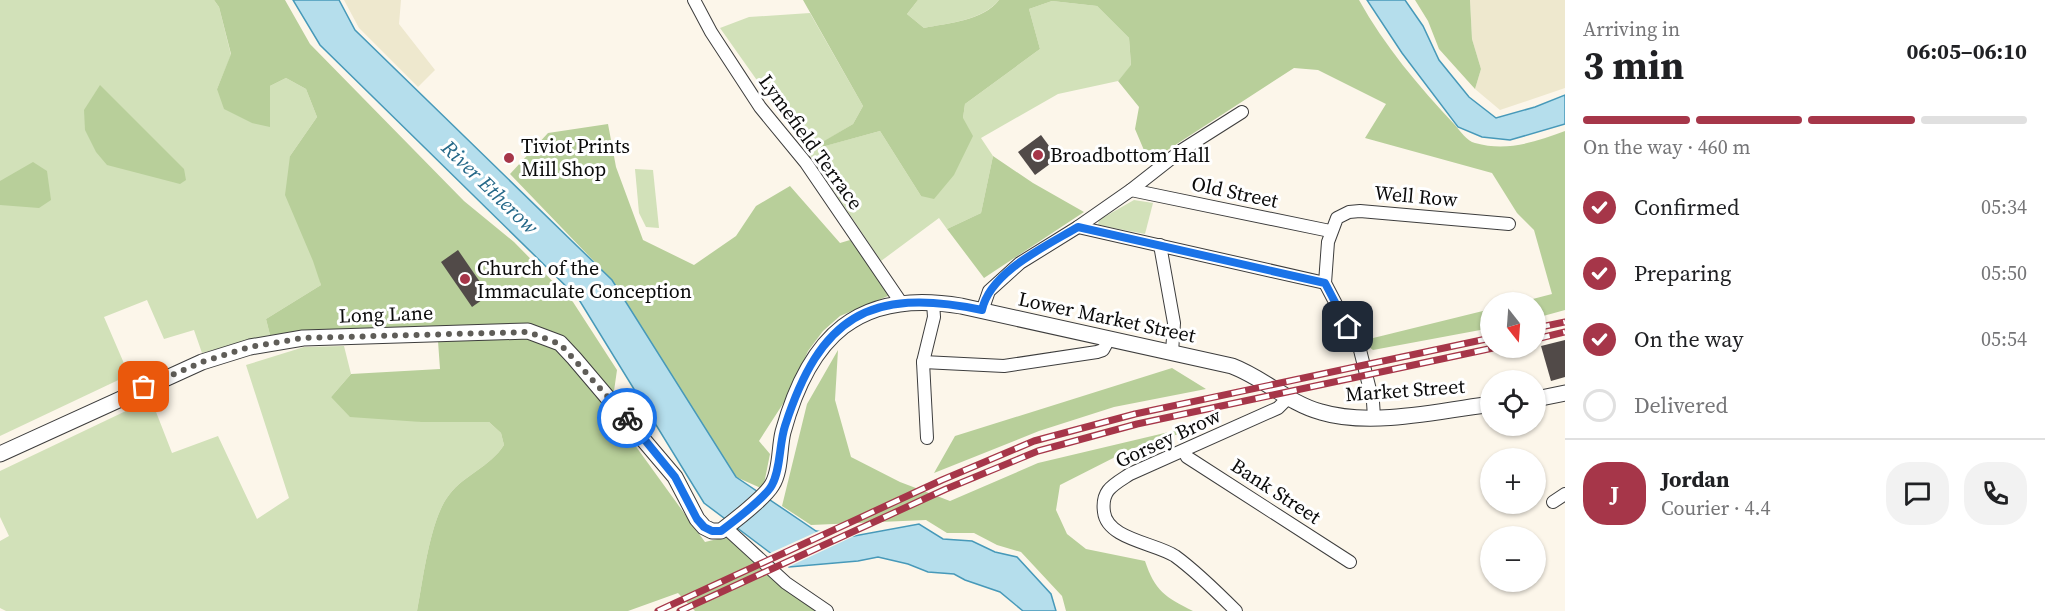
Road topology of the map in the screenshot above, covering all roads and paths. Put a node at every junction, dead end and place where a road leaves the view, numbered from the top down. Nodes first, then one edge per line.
1 (693, 0) edge
2 (1242, 112) dead end
3 (1131, 190) junction
4 (1509, 224) dead end
5 (1078, 227) junction
6 (1330, 231) junction
7 (1160, 245) junction
8 (1325, 283) junction
9 (933, 303) junction
10 (902, 304) junction
11 (982, 310) junction
12 (1109, 339) junction
13 (1173, 352) junction
14 (923, 362) junction
15 (1288, 398) junction
16 (1480, 405) edge
17 (1374, 417) junction
18 (927, 438) dead end
19 (1184, 451) junction
20 (0, 454) edge
21 (1565, 494) edge
22 (1553, 502) dead end
23 (728, 526) junction
24 (1350, 562) dead end
25 (827, 611) edge
26 (1236, 611) edge

1 - 10 street, Lymefield Terrace
2 - 3 street
3 - 5 street
3 - 6 street, Old Street
4 - 6 street, Well Row
5 - 7 street
5 - 11 street
6 - 8 street
7 - 8 street
7 - 13 street
8 - 17 street
9 - 10 street, Lower Market Street
9 - 11 street, Lower Market Street
9 - 14 street
10 - 23 street, Lower Market Street
11 - 12 street, Lower Market Street
12 - 13 street, Lower Market Street
12 - 14 street
13 - 15 street, Lower Market Street
14 - 18 street
15 - 17 street, Market Street
15 - 19 street, Gorsey Brow
16 - 17 street, Market Street
19 - 24 street, Bank Street
19 - 26 street, Gorsey Brow
20 - 23 street, Long Lane
21 - 22 street
23 - 25 street

